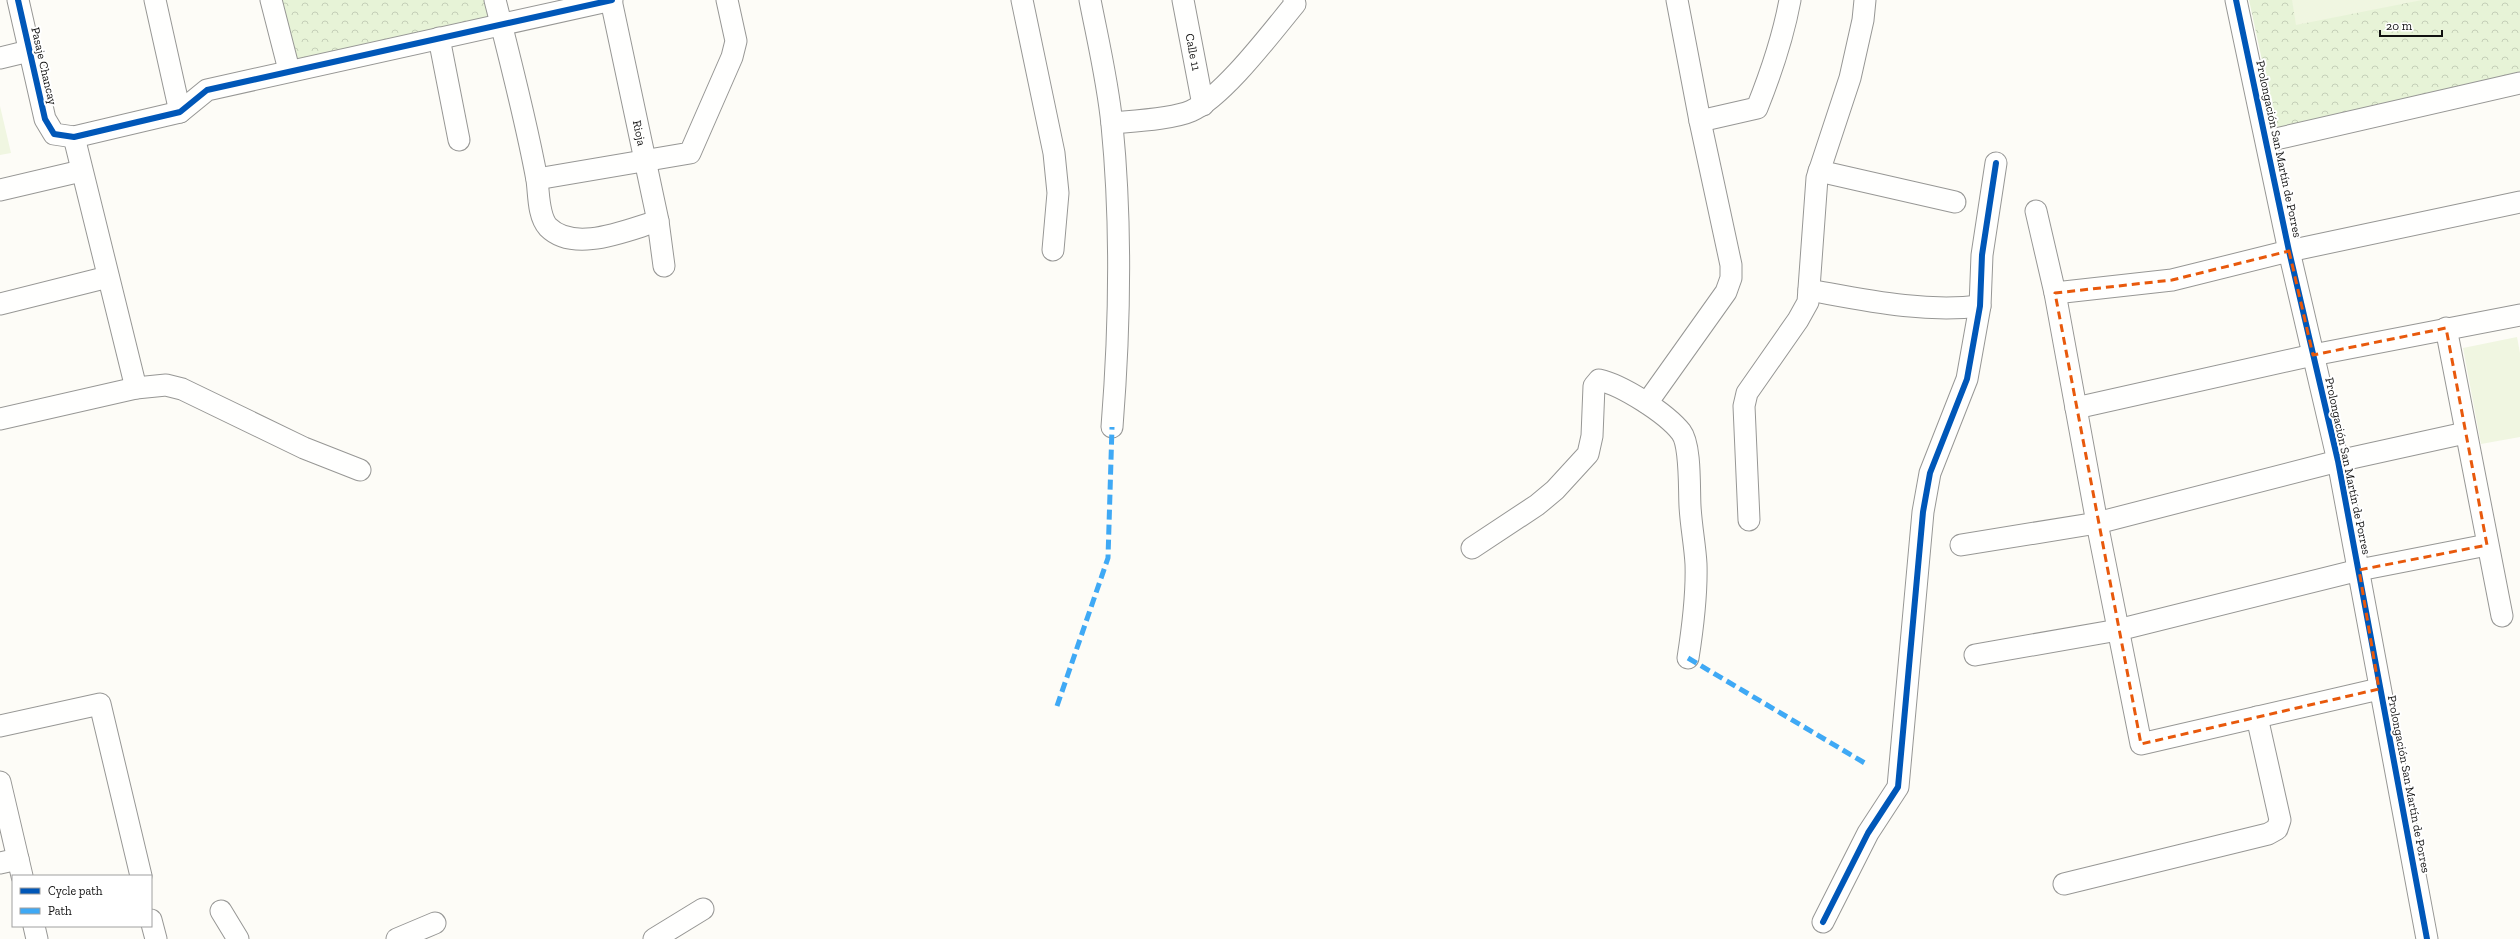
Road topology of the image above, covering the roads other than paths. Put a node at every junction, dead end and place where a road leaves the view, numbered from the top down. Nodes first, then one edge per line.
1 (18, 0) edge
2 (155, 0) edge
3 (271, 0) edge
4 (494, 0) edge
5 (611, 0) edge
6 (727, 0) edge
7 (1022, 0) edge
8 (1090, 0) edge
9 (1183, 0) edge
10 (1294, 0) edge
11 (1677, 0) edge
12 (1790, 0) edge
13 (1865, 0) edge
14 (2236, 0) edge
15 (501, 24) junction
16 (439, 38) junction
17 (29, 51) junction
18 (0, 58) edge
19 (288, 70) junction
20 (2520, 83) edge
21 (1203, 104) junction
22 (180, 112) junction
23 (1700, 121) junction
24 (1112, 123) junction
25 (64, 136) junction
26 (458, 140) dead end
27 (2267, 141) junction
28 (645, 159) junction
29 (1996, 163) dead end
30 (81, 170) junction
31 (1819, 171) junction
32 (536, 179) junction
33 (0, 190) edge
34 (1955, 202) dead end
35 (2520, 202) edge
36 (2036, 211) dead end
37 (658, 221) junction
38 (1053, 250) dead end
39 (2289, 251) junction
40 (664, 266) dead end
41 (108, 277) junction
42 (1809, 290) junction
43 (2055, 293) junction
44 (0, 304) edge
45 (1980, 306) junction
46 (2520, 315) edge
47 (2446, 328) junction
48 (2313, 355) junction
49 (136, 388) junction
50 (1647, 403) junction
51 (2076, 408) junction
52 (0, 419) edge
53 (1112, 427) dead end
54 (2464, 433) junction
55 (2338, 461) junction
56 (360, 470) dead end
57 (1749, 520) dead end
58 (2096, 523) junction
59 (1961, 544) dead end
60 (2487, 546) junction
61 (1472, 548) dead end
62 (2359, 570) junction
63 (2502, 616) dead end
64 (2118, 630) junction
65 (1975, 655) dead end
66 (1688, 658) dead end
67 (2379, 689) junction
68 (2257, 717) junction
69 (0, 726) edge
70 (0, 782) edge
71 (14, 866) edge
72 (141, 875) edge
73 (2064, 884) dead end
74 (703, 909) dead end
75 (221, 911) dead end
76 (1823, 922) dead end
77 (435, 923) dead end
78 (152, 924) edge
79 (34, 927) edge
80 (37, 939) edge
81 (156, 939) edge
82 (238, 939) edge
83 (397, 939) edge
84 (654, 939) edge
85 (2427, 939) edge

1 - 17 street, Pasaje Chancay
2 - 22 street
3 - 19 street
4 - 15 street
5 - 15 street
5 - 28 street, Rioja
6 - 28 street
7 - 38 street
8 - 24 street
9 - 21 street, Calle 11
10 - 21 street
11 - 23 street
12 - 23 street
13 - 31 street
14 - 27 street, Prolongación San Martín de Porres
15 - 16 street
15 - 32 street
16 - 19 street
16 - 26 street
17 - 18 street
17 - 25 street, Pasaje Chancay
19 - 22 street
20 - 27 street
21 - 24 street
22 - 25 street
23 - 50 street
24 - 53 street
25 - 30 street, Pasaje Chancay
27 - 39 street, Prolongación San Martín de Porres
28 - 32 street
28 - 37 street, Rioja
29 - 45 street
30 - 33 street
30 - 41 street, Pasaje Chancay
31 - 34 street
31 - 42 street
32 - 37 street
35 - 39 street
36 - 43 street
37 - 40 street, Rioja
39 - 43 street
39 - 48 street, Prolongación San Martín de Porres
41 - 44 street
41 - 49 street, Pasaje Chancay
42 - 45 street
42 - 57 street
43 - 51 street
45 - 76 street
46 - 47 street
47 - 48 street
47 - 54 street
48 - 51 street
48 - 55 street, Prolongación San Martín de Porres
49 - 52 street
49 - 56 street
50 - 61 street
50 - 66 street
51 - 58 street
54 - 55 street
54 - 60 street
55 - 58 street
55 - 62 street, Prolongación San Martín de Porres
58 - 59 street
58 - 64 street
60 - 62 street
60 - 63 street
62 - 64 street
62 - 67 street, Prolongación San Martín de Porres
64 - 65 street
64 - 68 street
67 - 68 street
67 - 85 street, Prolongación San Martín de Porres
68 - 73 street
69 - 72 street
70 - 71 street
74 - 84 street
75 - 82 street
77 - 83 street
78 - 81 street
79 - 80 street

